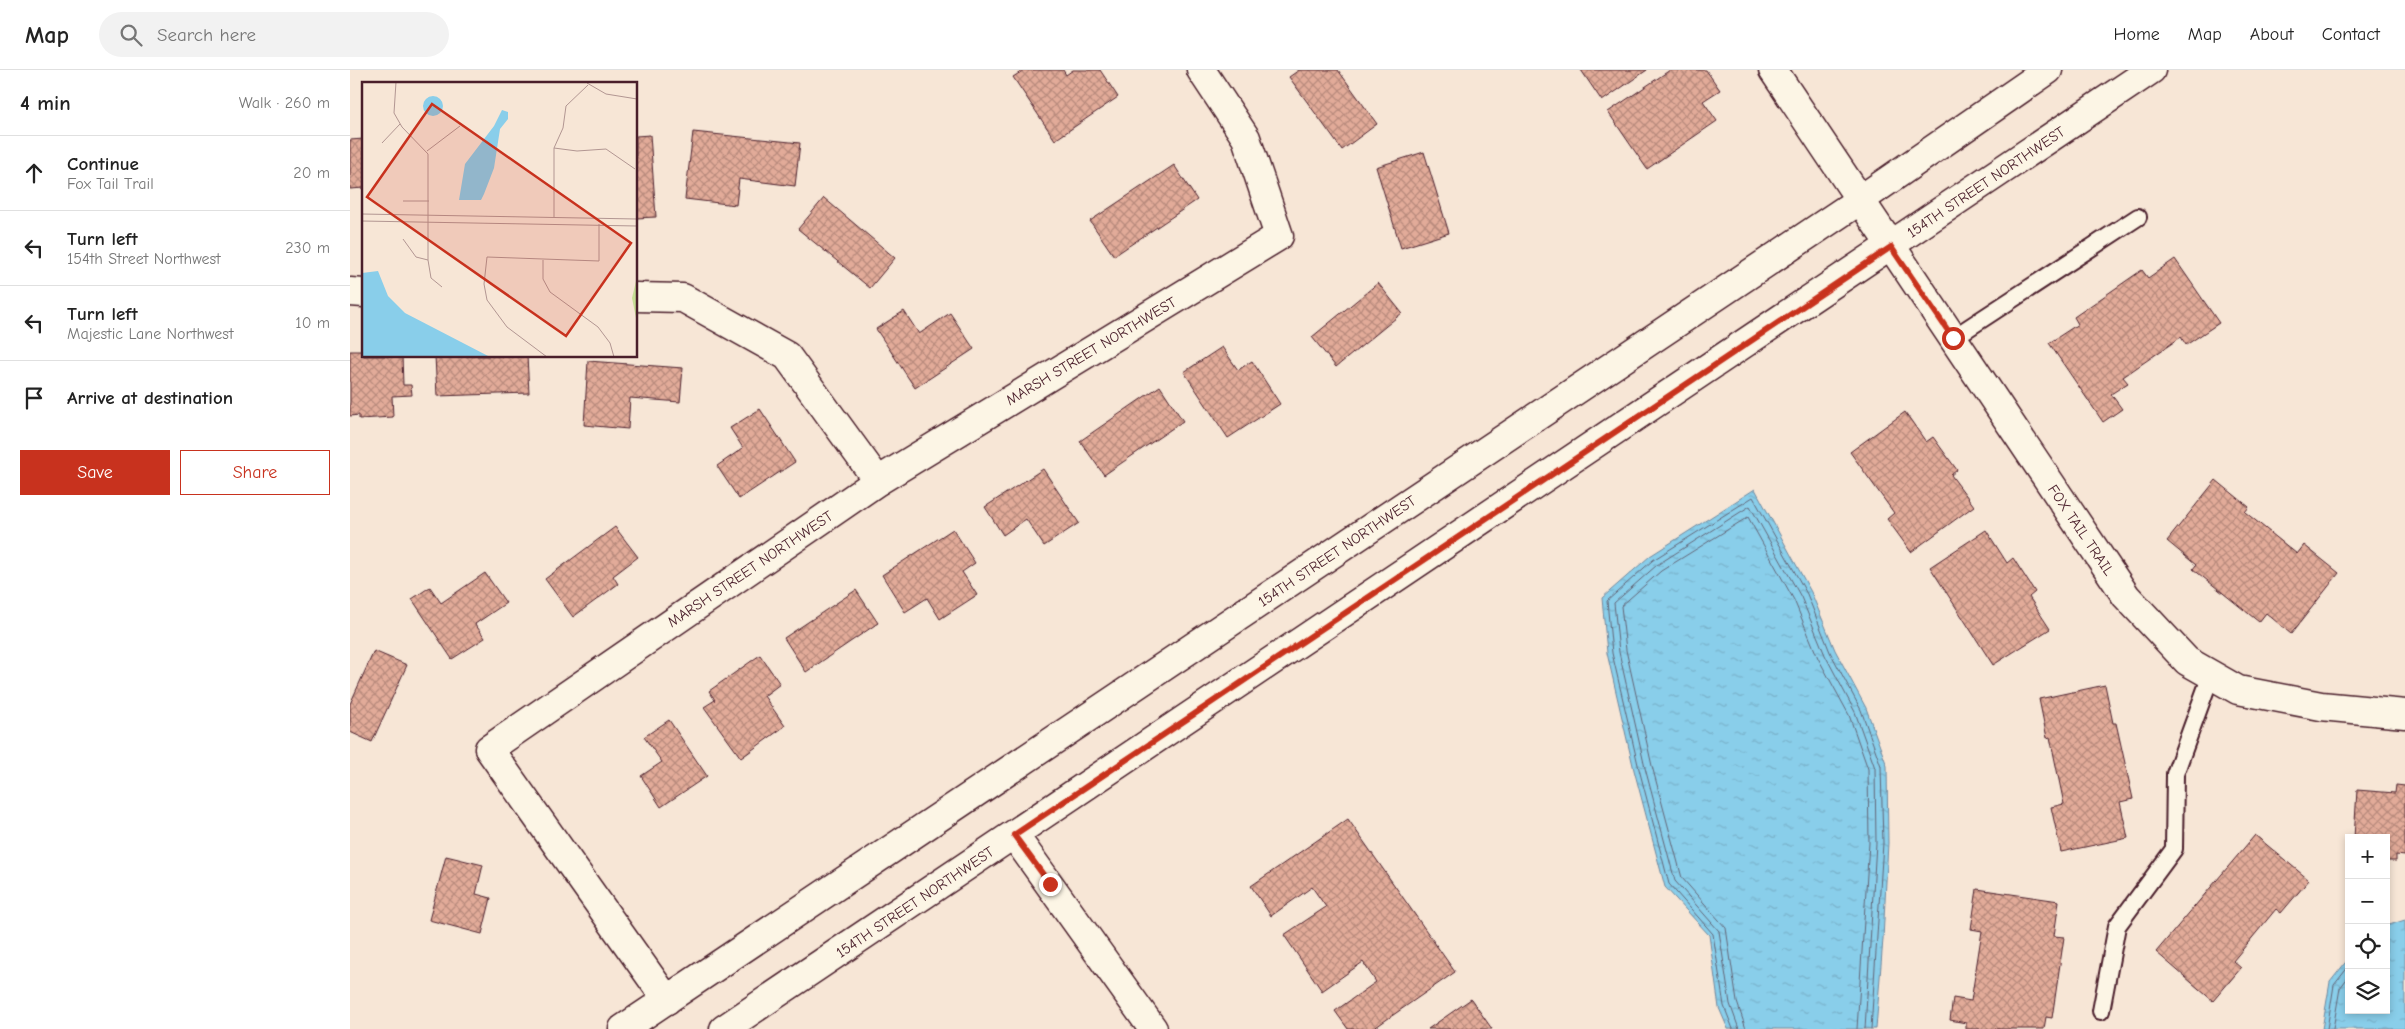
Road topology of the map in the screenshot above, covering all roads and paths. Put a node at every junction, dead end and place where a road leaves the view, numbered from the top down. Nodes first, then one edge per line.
1 (1201, 70) edge
2 (1773, 70) edge
3 (2048, 70) edge
4 (2151, 70) edge
5 (1860, 200) junction
6 (2138, 217) dead end
7 (1891, 247) junction
8 (638, 297) edge
9 (1953, 338) junction
10 (878, 481) junction
11 (2211, 675) junction
12 (2405, 714) edge
13 (1014, 835) junction
14 (667, 1000) junction
15 (2101, 1011) dead end
16 (623, 1029) edge
17 (724, 1029) edge
18 (1153, 1029) edge

1 - 10 street, MARSH STREET NORTHWEST
2 - 5 street, FOX TAIL TRAIL
3 - 5 street, 154TH STREET NORTHWEST
4 - 7 street, 154TH STREET NORTHWEST
5 - 7 street, FOX TAIL TRAIL
5 - 14 street, 154TH STREET NORTHWEST
6 - 9 lane
7 - 9 street, FOX TAIL TRAIL
7 - 13 street, 154TH STREET NORTHWEST
8 - 10 street
9 - 11 street, FOX TAIL TRAIL
10 - 14 street, MARSH STREET NORTHWEST
11 - 12 street, FOX TAIL TRAIL
11 - 15 lane
13 - 17 street, 154TH STREET NORTHWEST
13 - 18 street
14 - 16 street, 154TH STREET NORTHWEST

